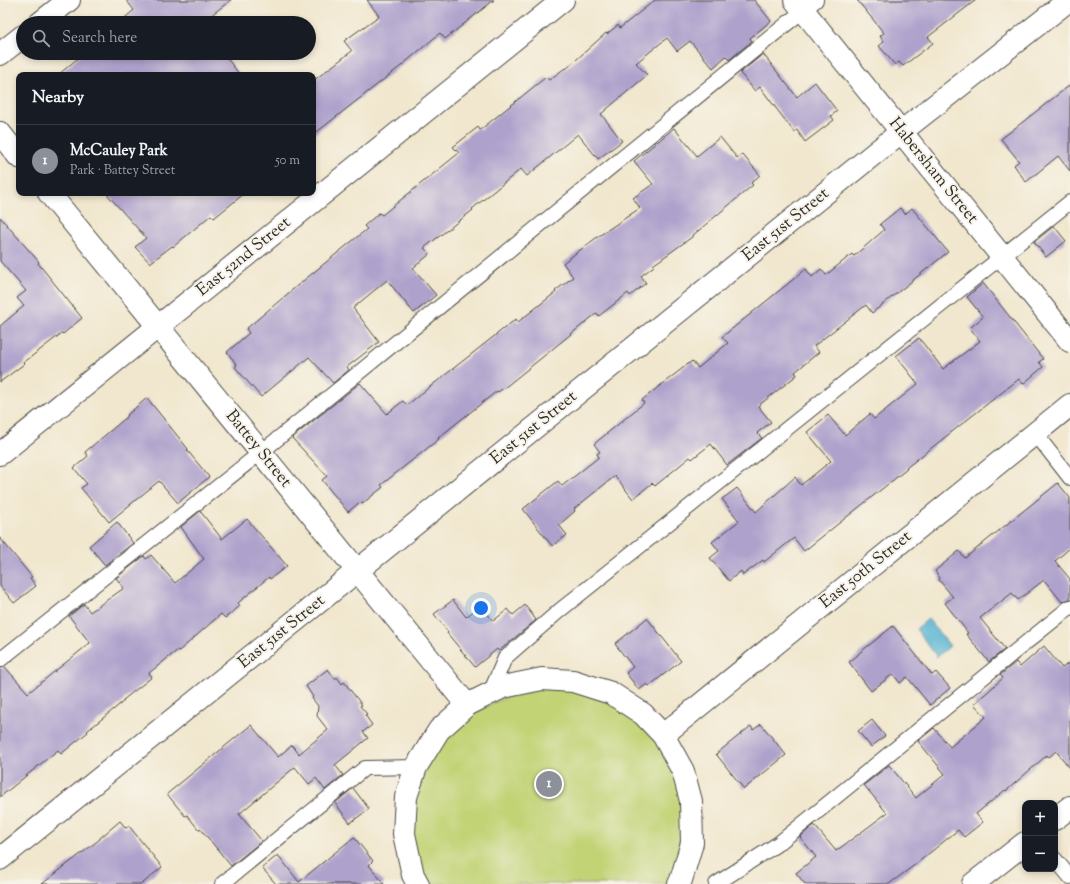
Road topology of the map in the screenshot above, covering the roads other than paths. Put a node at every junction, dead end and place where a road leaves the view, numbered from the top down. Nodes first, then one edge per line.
1 (69, 0) edge
2 (563, 0) edge
3 (1069, 0) edge
4 (805, 3) edge
5 (49, 16) edge
6 (16, 41) edge
7 (0, 54) edge
8 (902, 132) junction
9 (0, 134) edge
10 (16, 153) edge
11 (51, 196) edge
12 (1070, 202) edge
13 (1002, 257) junction
14 (158, 327) junction
15 (1070, 341) edge
16 (1070, 405) edge
17 (1035, 433) junction
18 (260, 452) junction
19 (0, 454) edge
20 (1070, 478) edge
21 (357, 571) junction
22 (1070, 607) edge
23 (0, 660) edge
24 (490, 693) junction
25 (466, 705) junction
26 (663, 735) junction
27 (416, 767) junction
28 (1070, 807) edge
29 (1058, 817) edge
30 (1022, 845) edge
31 (0, 858) edge
32 (1058, 863) edge
33 (1070, 877) edge
34 (222, 884) edge
35 (418, 884) edge
36 (679, 884) edge
37 (716, 884) edge
38 (973, 884) edge

1 - 5 street
2 - 14 street, East 52nd Street
3 - 8 street, East 51st Street
4 - 8 street, Habersham Street
4 - 18 lane
6 - 7 street
8 - 13 street, Habersham Street
8 - 21 street, East 51st Street
9 - 10 street
11 - 14 street, Battey Street
12 - 13 lane
13 - 15 street, Habersham Street
13 - 24 lane
14 - 18 street, Battey Street
14 - 19 street, East 52nd Street
16 - 17 street, East 50th Street
17 - 20 lane
17 - 26 street, East 50th Street
18 - 21 street, Battey Street
18 - 23 lane
21 - 25 street, Battey Street
21 - 31 street, East 51st Street
22 - 37 lane
24 - 25 street
24 - 26 street
25 - 27 street
26 - 36 street
27 - 34 lane
27 - 35 street
28 - 29 street
30 - 38 street
32 - 33 lane

